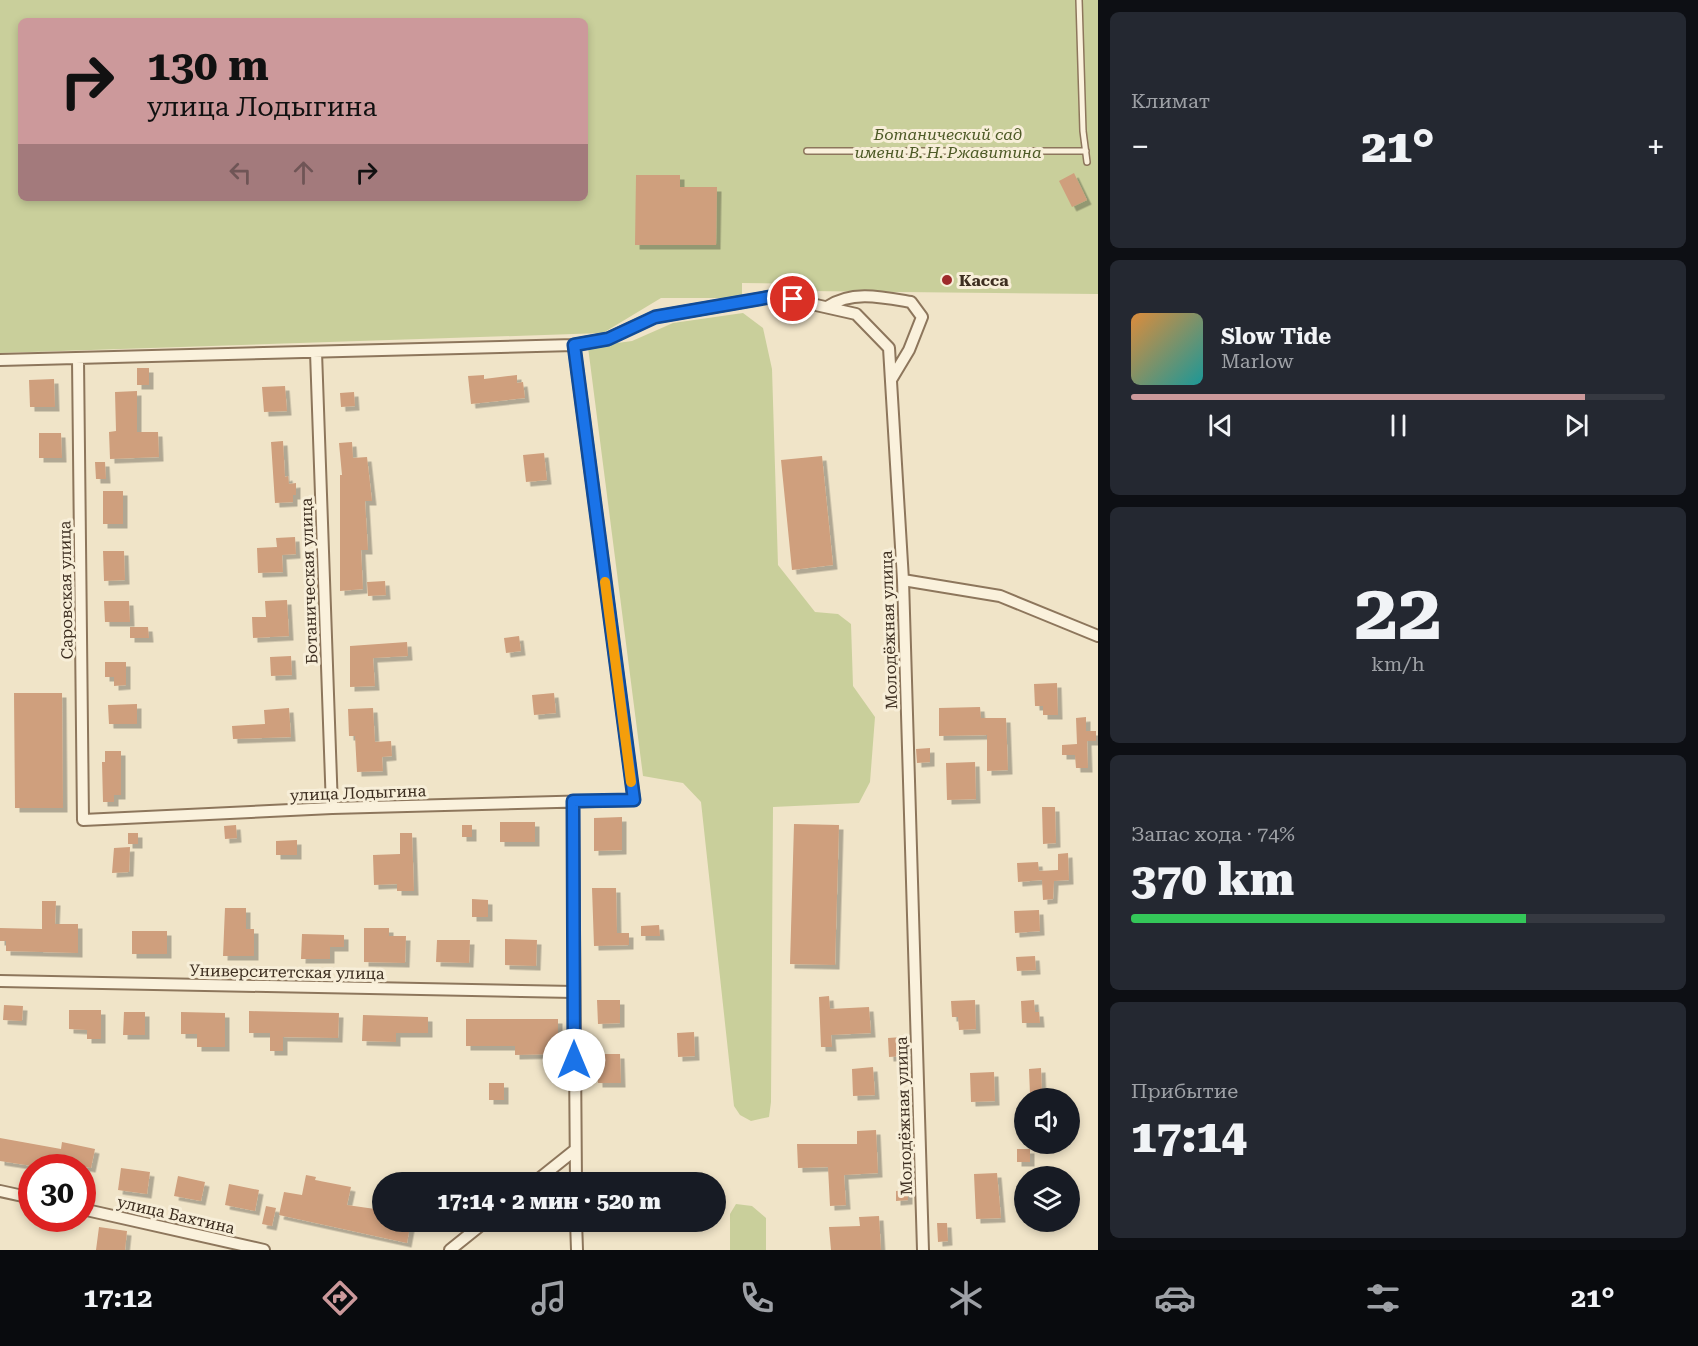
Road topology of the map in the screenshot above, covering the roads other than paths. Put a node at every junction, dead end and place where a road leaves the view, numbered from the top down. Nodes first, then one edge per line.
1 (1079, 0) edge
2 (807, 151) dead end
3 (1086, 151) junction
4 (1087, 162) dead end
5 (827, 307) junction
6 (574, 345) junction
7 (316, 352) junction
8 (78, 359) junction
9 (0, 360) edge
10 (891, 380) junction
11 (903, 580) junction
12 (1098, 636) edge
13 (573, 801) junction
14 (332, 808) junction
15 (83, 820) joint
16 (0, 981) edge
17 (574, 992) junction
18 (575, 1150) junction
19 (548, 1172) edge
20 (576, 1172) edge
21 (0, 1191) edge
22 (18, 1195) edge
23 (96, 1212) edge
24 (472, 1232) edge
25 (576, 1232) edge
26 (264, 1250) edge
27 (450, 1250) edge
28 (577, 1250) edge
29 (923, 1250) edge

1 - 3 lane
2 - 3 lane
3 - 4 lane
5 - 6 street, Молодёжная улица
5 - 10 street, Молодёжная улица
5 - 10 street
6 - 7 street, Молодёжная улица
6 - 13 street, улица Лодыгина
7 - 8 street, Молодёжная улица
7 - 14 street, Ботаническая улица
8 - 9 street, Молодёжная улица
8 - 15 street, Саровская улица
10 - 11 street, Молодёжная улица
11 - 12 street
11 - 29 street, Молодёжная улица
13 - 14 street, улица Лодыгина
13 - 17 street
14 - 15 street, улица Лодыгина
16 - 17 street, Университетская улица
17 - 18 street
18 - 19 street
18 - 20 street
21 - 22 street
23 - 26 street, улица Бахтина
24 - 27 street
25 - 28 street

